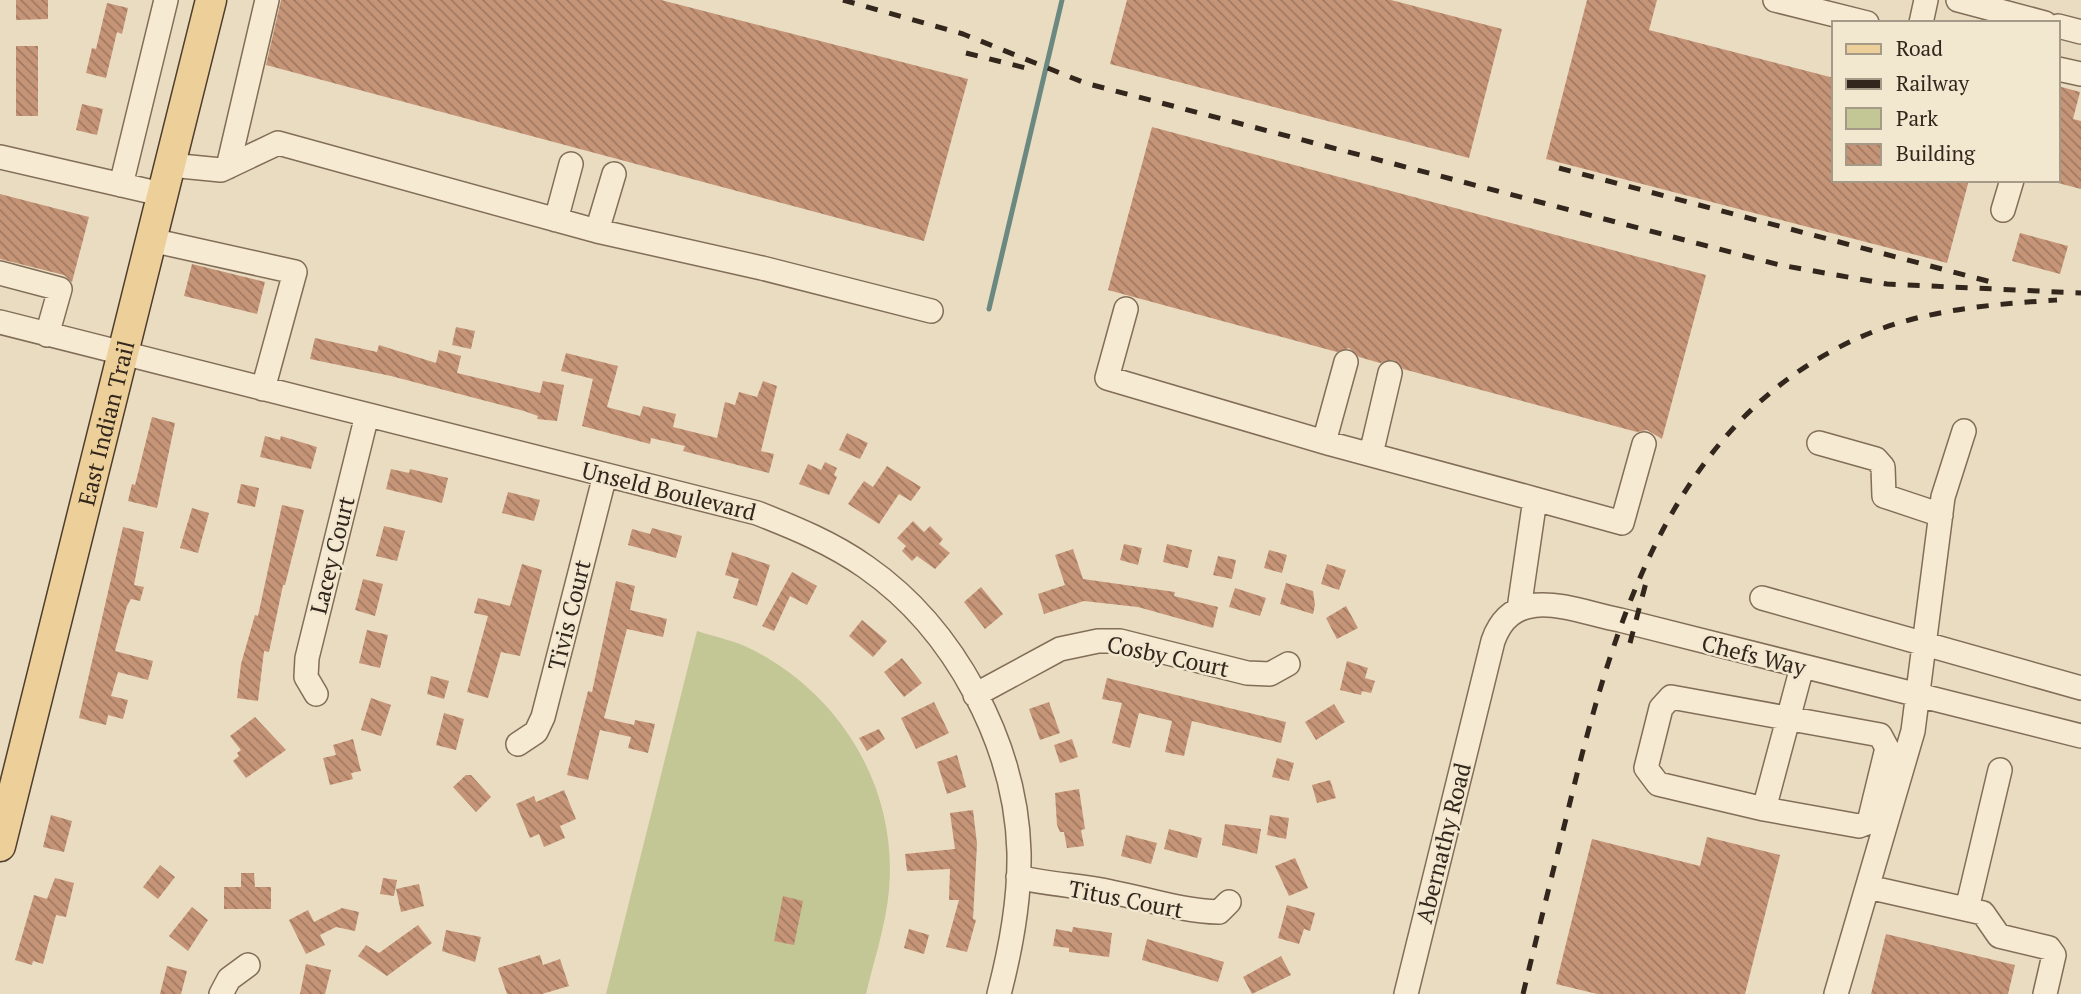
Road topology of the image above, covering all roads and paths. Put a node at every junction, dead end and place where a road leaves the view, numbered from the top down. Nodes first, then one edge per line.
1 (166, 0) edge
2 (211, 0) edge
3 (267, 0) edge
4 (1775, 0) edge
5 (1926, 0) edge
6 (1958, 0) edge
7 (1859, 21) edge
8 (1921, 21) edge
9 (2037, 21) edge
10 (2060, 27) edge
11 (2081, 32) edge
12 (2060, 69) edge
13 (2081, 74) edge
14 (0, 157) edge
15 (170, 164) junction
16 (571, 164) dead end
17 (228, 167) junction
18 (614, 174) dead end
19 (2011, 182) edge
20 (121, 185) junction
21 (161, 194) junction
22 (2003, 210) dead end
23 (556, 220) junction
24 (597, 231) junction
25 (151, 240) junction
26 (0, 273) edge
27 (1126, 309) dead end
28 (931, 311) dead end
29 (0, 323) edge
30 (47, 335) junction
31 (123, 355) junction
32 (1346, 362) dead end
33 (1390, 373) dead end
34 (263, 389) junction
35 (367, 415) junction
36 (1964, 431) dead end
37 (1324, 442) junction
38 (1819, 443) dead end
39 (1644, 444) dead end
40 (1371, 454) junction
41 (605, 475) junction
42 (1535, 499) junction
43 (1941, 515) junction
44 (1762, 598) dead end
45 (1518, 609) junction
46 (1924, 643) junction
47 (1288, 664) dead end
48 (1802, 667) junction
49 (2081, 688) edge
50 (317, 694) dead end
51 (975, 695) junction
52 (1916, 696) junction
53 (1788, 716) junction
54 (2081, 736) edge
55 (518, 744) dead end
56 (2000, 770) dead end
57 (1764, 809) junction
58 (0, 846) edge
59 (1018, 877) junction
60 (1868, 887) junction
61 (1230, 902) dead end
62 (1967, 909) junction
63 (248, 965) dead end
64 (221, 994) edge
65 (999, 994) edge
66 (1406, 994) edge
67 (1836, 994) edge
68 (2045, 994) edge

1 - 20 street
2 - 15 main road, East Indian Trail
3 - 17 street
4 - 7 street
5 - 8 street
6 - 9 street
10 - 11 street
12 - 13 street
14 - 20 street
15 - 17 street
15 - 21 main road, East Indian Trail
16 - 23 street
17 - 23 street
18 - 24 street
19 - 22 street
20 - 21 street
21 - 25 main road, East Indian Trail
23 - 24 street
24 - 28 street
25 - 31 main road, East Indian Trail
25 - 34 street
26 - 30 street
27 - 37 street
29 - 30 street, Unseld Boulevard
30 - 31 street, Unseld Boulevard
31 - 34 street, Unseld Boulevard
31 - 58 main road, East Indian Trail
32 - 37 street
33 - 40 street
34 - 35 street, Unseld Boulevard
35 - 41 street, Unseld Boulevard
35 - 50 street, Lacey Court
36 - 43 street
37 - 40 street
38 - 43 street
39 - 42 street
40 - 42 street
41 - 51 street, Unseld Boulevard
41 - 55 street, Tivis Court
42 - 45 street
43 - 46 street
44 - 46 street
45 - 48 street, Chefs Way
45 - 66 street, Abernathy Road
46 - 49 street
46 - 52 street
47 - 51 street, Cosby Court
48 - 52 street, Chefs Way
48 - 53 street
51 - 59 street, Unseld Boulevard
52 - 54 street, Chefs Way
52 - 60 street
53 - 57 street
53 - 57 street
53 - 57 street
56 - 62 street
59 - 61 street, Titus Court
59 - 65 street, Unseld Boulevard
60 - 62 street
60 - 67 street
62 - 68 street
63 - 64 street

